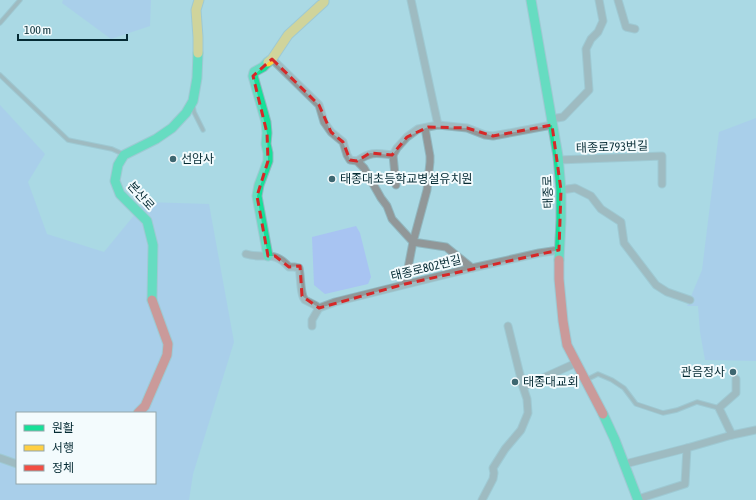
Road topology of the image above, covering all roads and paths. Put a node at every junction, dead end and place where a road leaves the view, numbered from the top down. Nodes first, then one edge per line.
1 (20, 0) edge
2 (199, 0) edge
3 (324, 0) edge
4 (411, 0) edge
5 (531, 0) edge
6 (599, 0) edge
7 (618, 0) edge
8 (0, 23) edge
9 (635, 29) dead end
10 (272, 59) junction
11 (0, 75) edge
12 (193, 101) junction
13 (552, 122) junction
14 (438, 125) junction
15 (425, 128) junction
16 (203, 130) dead end
17 (124, 155) junction
18 (393, 155) junction
19 (354, 160) junction
20 (558, 160) junction
21 (662, 184) dead end
22 (396, 186) dead end
23 (561, 190) junction
24 (413, 242) junction
25 (559, 250) junction
26 (246, 254) dead end
27 (268, 256) junction
28 (472, 268) junction
29 (405, 284) junction
30 (690, 300) dead end
31 (319, 308) junction
32 (312, 326) dead end
33 (508, 326) dead end
34 (576, 363) junction
35 (736, 379) dead end
36 (585, 380) junction
37 (523, 387) junction
38 (719, 408) junction
39 (139, 412) edge
40 (756, 430) edge
41 (732, 435) junction
42 (687, 448) junction
43 (0, 458) edge
44 (16, 464) edge
45 (625, 464) junction
46 (482, 500) edge
47 (638, 500) edge

1 - 8 lane
2 - 12 street
3 - 10 street
4 - 14 street
5 - 13 street, 태종로
6 - 13 street
7 - 9 street
10 - 19 street
10 - 27 street
11 - 17 lane
12 - 16 lane
12 - 17 street
13 - 14 street
13 - 20 street, 태종로
14 - 15 street
15 - 18 street
15 - 24 street
17 - 39 street, 본산로
18 - 19 street
18 - 22 street
19 - 24 street
20 - 21 street, 태종로793번길
20 - 23 street, 태종로
23 - 25 street, 태종로
23 - 30 street
24 - 28 street
24 - 29 street
25 - 28 street, 태종로802번길
25 - 34 street, 태종로
26 - 27 street
27 - 31 street
28 - 29 street, 태종로802번길
29 - 31 street, 태종로802번길
31 - 32 street
33 - 37 street
34 - 36 street, 태종로
34 - 37 street
35 - 38 street
36 - 38 lane
36 - 45 street, 태종로
37 - 46 street
38 - 41 street
40 - 41 street
41 - 42 street
42 - 45 street
42 - 47 street
43 - 44 street
45 - 47 street, 태종로

